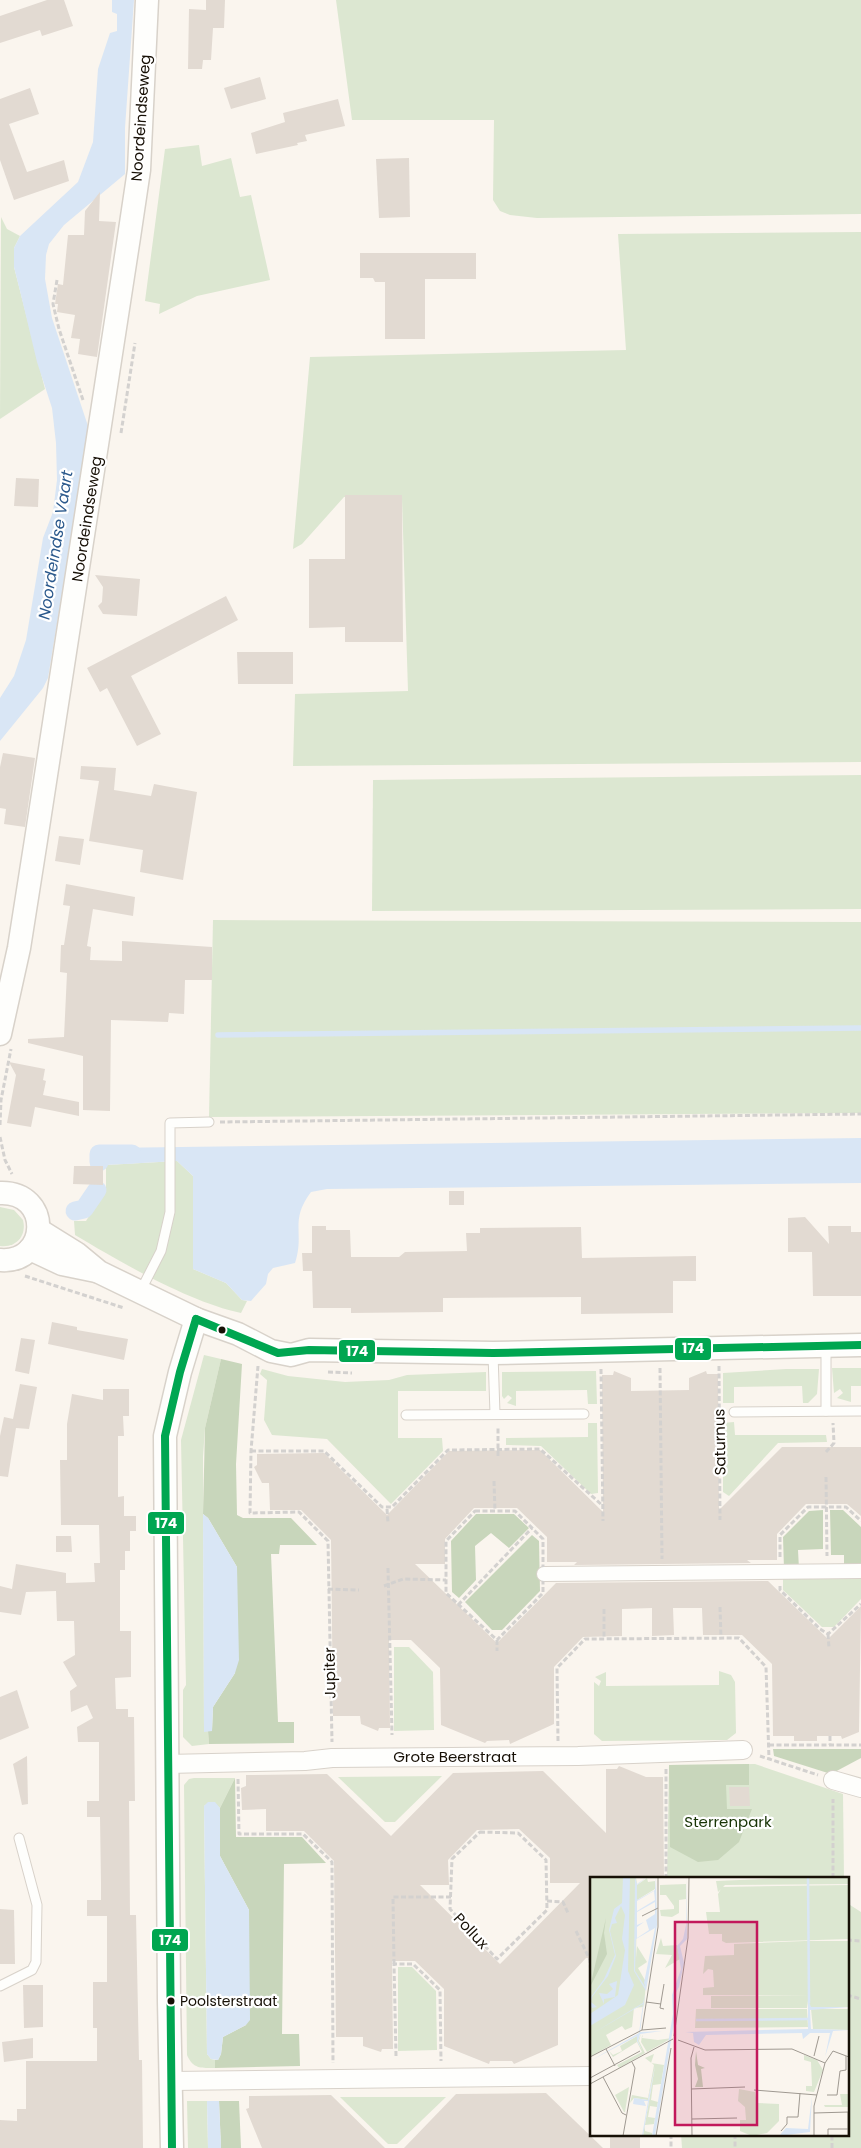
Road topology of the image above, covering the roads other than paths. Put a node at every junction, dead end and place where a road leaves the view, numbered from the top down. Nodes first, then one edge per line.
1 (147, 0) edge
2 (0, 1034) edge
3 (209, 1122) road end
4 (2, 1189) edge
5 (34, 1239) junction
6 (0, 1260) edge
7 (133, 1301) junction
8 (196, 1319) junction
9 (826, 1345) junction
10 (861, 1345) edge
11 (493, 1352) junction
12 (826, 1411) junction
13 (861, 1411) edge
14 (734, 1412) dead end
15 (495, 1414) junction
16 (584, 1414) dead end
17 (406, 1415) dead end
18 (861, 1571) edge
19 (544, 1574) road end
20 (743, 1750) road end
21 (167, 1764) junction
22 (833, 1780) road end
23 (861, 1788) edge
24 (18, 1838) dead end
25 (0, 1986) edge
26 (590, 2076) edge
27 (172, 2081) junction
28 (172, 2148) edge

1 - 2 street, Noordeindseweg
3 - 7 lane
4 - 5 street
5 - 6 street
5 - 7 street
7 - 8 street
8 - 11 street
8 - 21 street
9 - 10 street
9 - 11 street
9 - 12 lane
11 - 15 lane
12 - 13 lane, Saturnus
12 - 14 lane, Saturnus
15 - 16 lane
15 - 17 lane
18 - 19 street
20 - 21 street, Grote Beerstraat
21 - 27 street
22 - 23 street
24 - 25 lane
26 - 27 street
27 - 28 street

